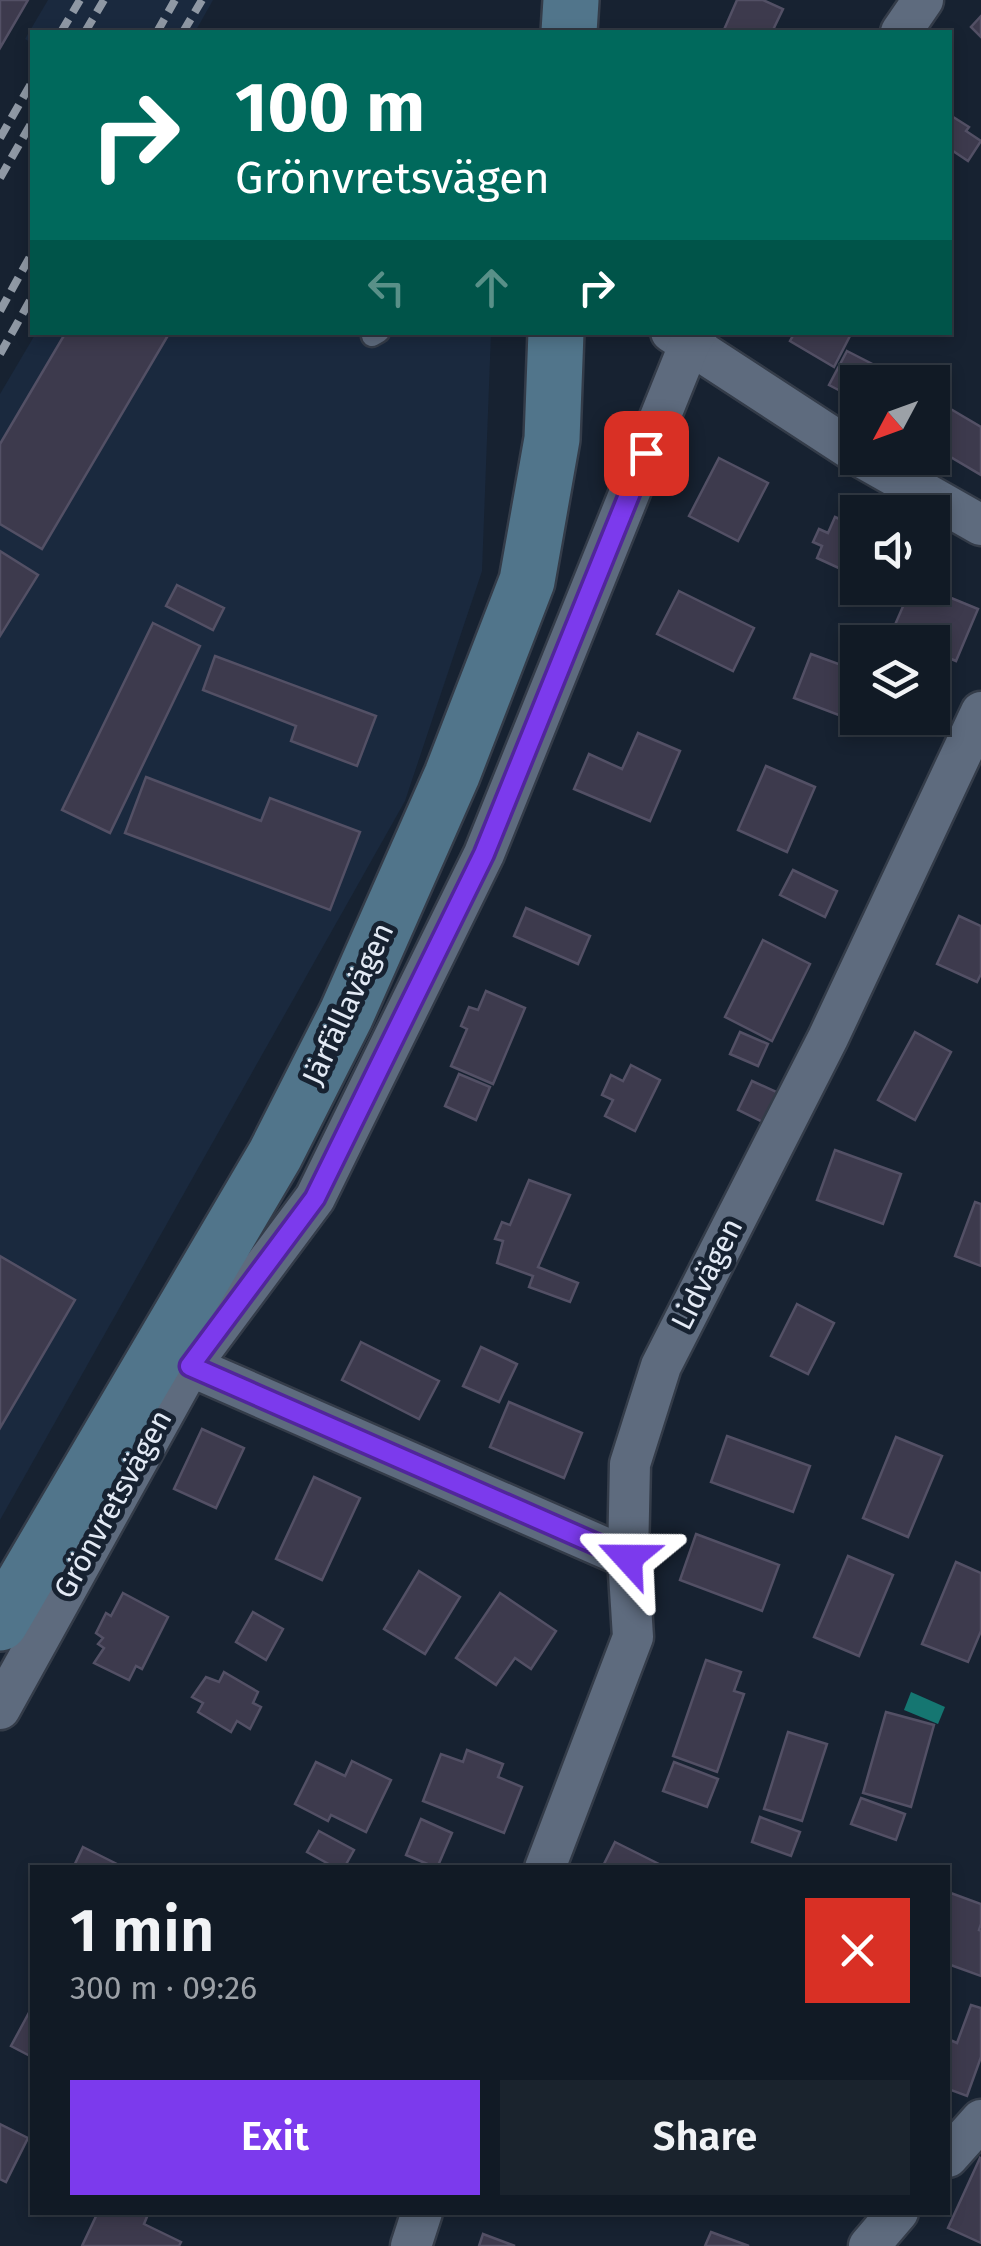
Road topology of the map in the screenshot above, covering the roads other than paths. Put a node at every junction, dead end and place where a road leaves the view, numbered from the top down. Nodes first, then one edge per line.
1 (571, 0) edge
2 (924, 0) edge
3 (569, 30) edge
4 (902, 30) edge
5 (556, 335) edge
6 (686, 336) edge
7 (840, 442) edge
8 (894, 475) edge
9 (981, 524) edge
10 (981, 712) edge
11 (190, 1366) junction
12 (628, 1558) junction
13 (0, 1623) edge
14 (0, 1709) edge
15 (546, 1865) edge
16 (981, 2120) edge
17 (950, 2155) edge
18 (421, 2215) edge
19 (895, 2215) edge
20 (411, 2246) edge
21 (869, 2246) edge

1 - 3 street
2 - 4 street
5 - 13 street, Järfällavägen
6 - 7 street
6 - 11 street, Grönvretsvägen
8 - 9 street
10 - 12 street, Lidvägen
11 - 12 street
11 - 14 street, Grönvretsvägen
12 - 15 street, Lidvägen
16 - 17 street
18 - 20 street
19 - 21 street

